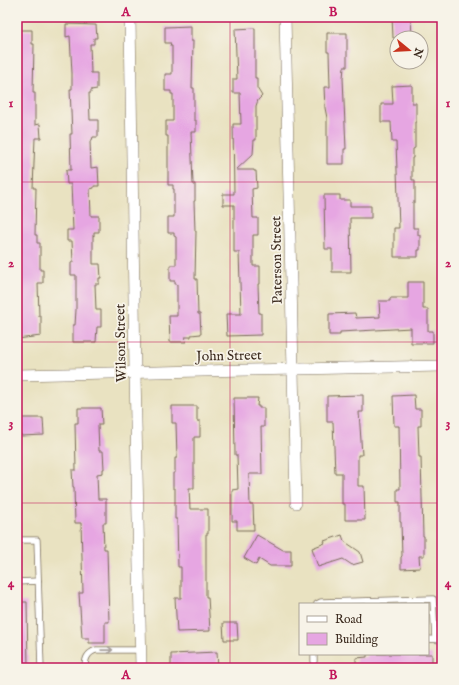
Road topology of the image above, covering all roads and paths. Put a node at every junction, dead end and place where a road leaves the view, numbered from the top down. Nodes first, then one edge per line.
1 (130, 17) edge
2 (285, 17) edge
3 (442, 366) edge
4 (293, 369) junction
5 (135, 372) junction
6 (17, 375) edge
7 (296, 503) dead end
8 (17, 540) edge
9 (38, 581) junction
10 (17, 582) edge
11 (319, 603) edge
12 (429, 639) edge
13 (435, 639) junction
14 (442, 640) edge
15 (141, 650) junction
16 (314, 655) edge
17 (314, 661) dead end
18 (41, 668) edge
19 (85, 668) edge
20 (141, 668) edge

1 - 5 street, Wilson Street
2 - 4 street, Paterson Street
3 - 4 street, John Street
4 - 5 street, John Street
4 - 7 street, Paterson Street
5 - 6 street, John Street
5 - 15 street, Wilson Street
8 - 9 lane
9 - 10 lane
9 - 18 lane
11 - 13 lane
12 - 13 lane
13 - 14 lane
19 -> 15 lane
15 - 20 street, Wilson Street
16 - 17 lane

